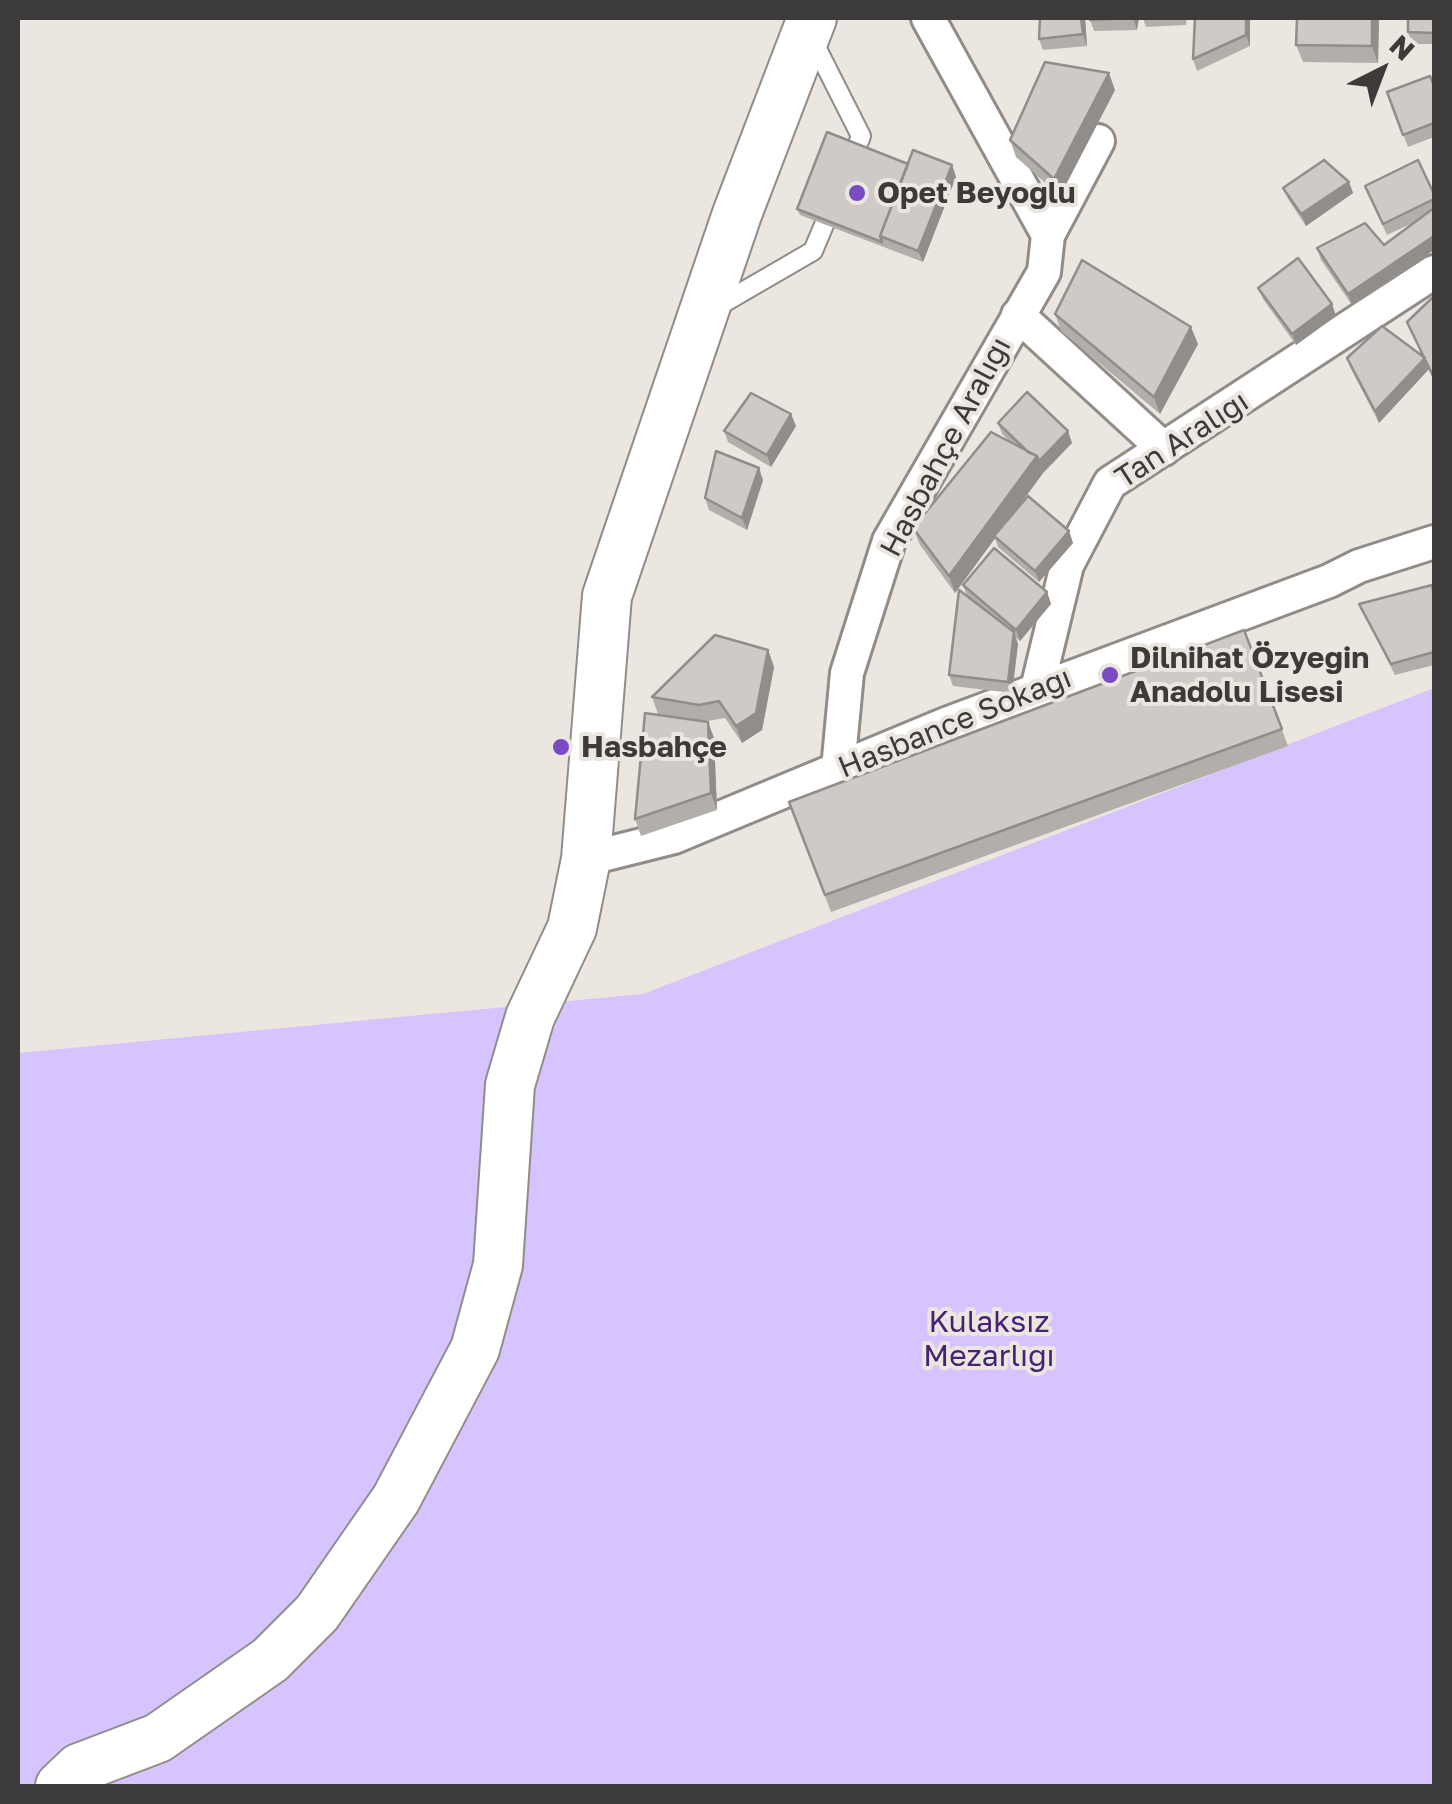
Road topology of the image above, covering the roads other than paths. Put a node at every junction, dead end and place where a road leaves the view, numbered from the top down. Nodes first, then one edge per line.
1 (928, 18) edge
2 (810, 23) edge
3 (1098, 141) dead end
4 (1048, 235) junction
5 (1434, 272) edge
6 (1018, 315) junction
7 (702, 316) junction
8 (1164, 450) junction
9 (1432, 548) edge
10 (1037, 689) junction
11 (838, 769) junction
12 (586, 859) junction
13 (60, 1786) edge

1 - 4 street
2 - 7 street
2 - 7 lane
3 - 4 street, Hasbahçe Aralığı
4 - 6 street, Hasbahçe Aralığı
5 - 8 street, Tan Aralığı
6 - 8 street
6 - 11 street, Hasbahçe Aralığı
7 - 12 street
8 - 10 street, Tan Aralığı
9 - 10 street, Hasbance Sokağı
10 - 11 street, Hasbance Sokağı
11 - 12 street, Hasbance Sokağı
12 - 13 street

